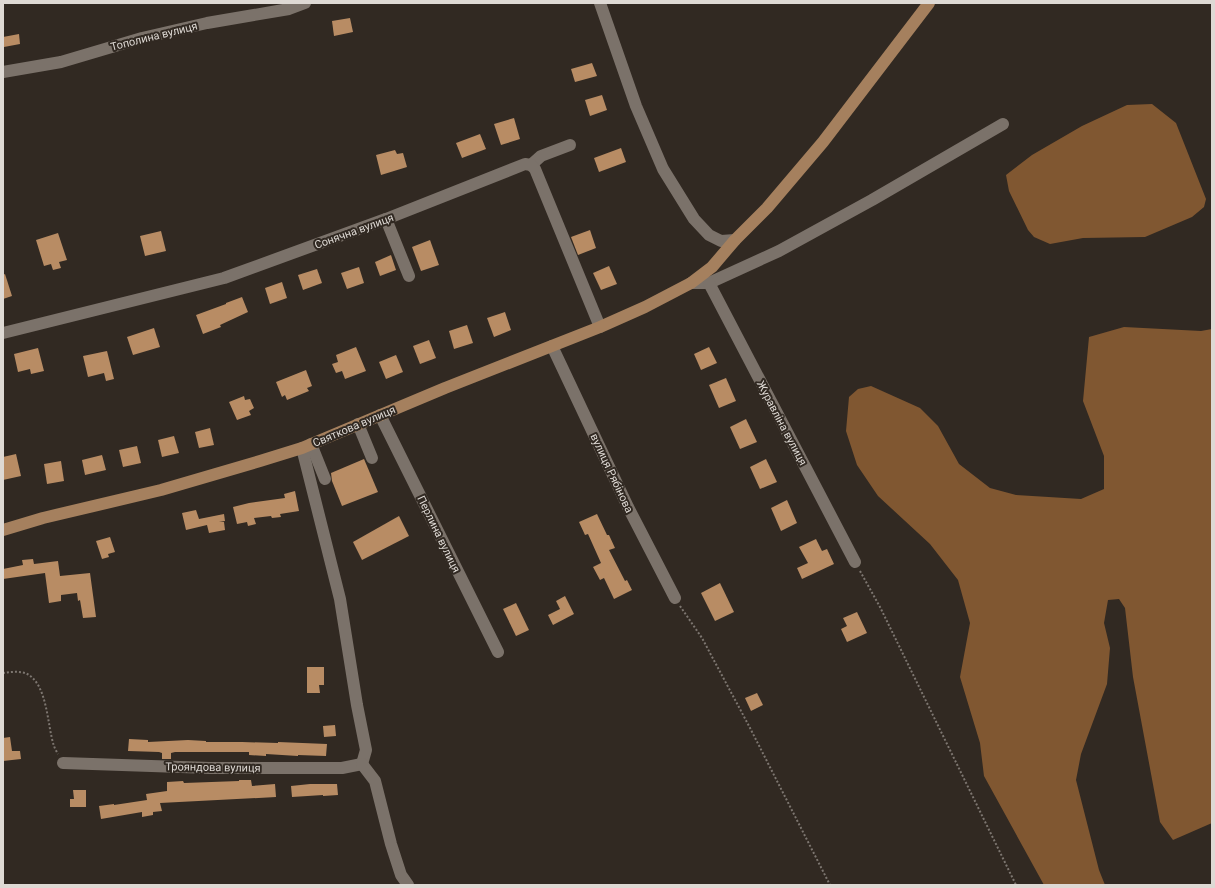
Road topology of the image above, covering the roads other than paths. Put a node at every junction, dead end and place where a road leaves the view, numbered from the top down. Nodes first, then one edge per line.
1 (305, 3) edge
2 (600, 3) edge
3 (924, 3) edge
4 (929, 3) edge
5 (938, 3) edge
6 (909, 29) junction
7 (3, 72) edge
8 (1003, 124) dead end
9 (570, 145) dead end
10 (531, 165) junction
11 (386, 219) junction
12 (735, 240) junction
13 (409, 276) dead end
14 (691, 283) junction
15 (709, 283) junction
16 (600, 327) junction
17 (3, 333) edge
18 (552, 346) junction
19 (380, 415) junction
20 (358, 424) junction
21 (306, 446) junction
22 (372, 458) dead end
23 (325, 479) dead end
24 (3, 530) edge
25 (855, 562) road end
26 (675, 598) road end
27 (498, 652) dead end
28 (63, 763) road end
29 (362, 764) junction
30 (408, 885) edge

1 - 7 street, Тополина вулиця
2 - 12 street
3 - 6 main road
4 - 6 main road
5 - 6 main road
6 - 12 main road, Святкова вулиця
8 - 15 street
9 - 10 street
10 - 11 street, Сонячна вулиця
10 - 16 street
11 - 13 street
11 - 17 street, Сонячна вулиця
12 - 14 main road, Святкова вулиця
14 - 15 street
14 - 16 main road, Святкова вулиця
15 - 25 street, Журавліна вулиця
16 - 18 main road, Святкова вулиця
18 - 19 main road, Святкова вулиця
18 - 26 street, вулиця Рябінова
19 - 20 main road, Святкова вулиця
19 - 27 street, Перлина вулиця
20 - 21 main road, Святкова вулиця
20 - 22 street
21 - 23 street
21 - 24 main road, Святкова вулиця
21 - 29 street
28 - 29 street, Трояндова вулиця
29 - 30 street

